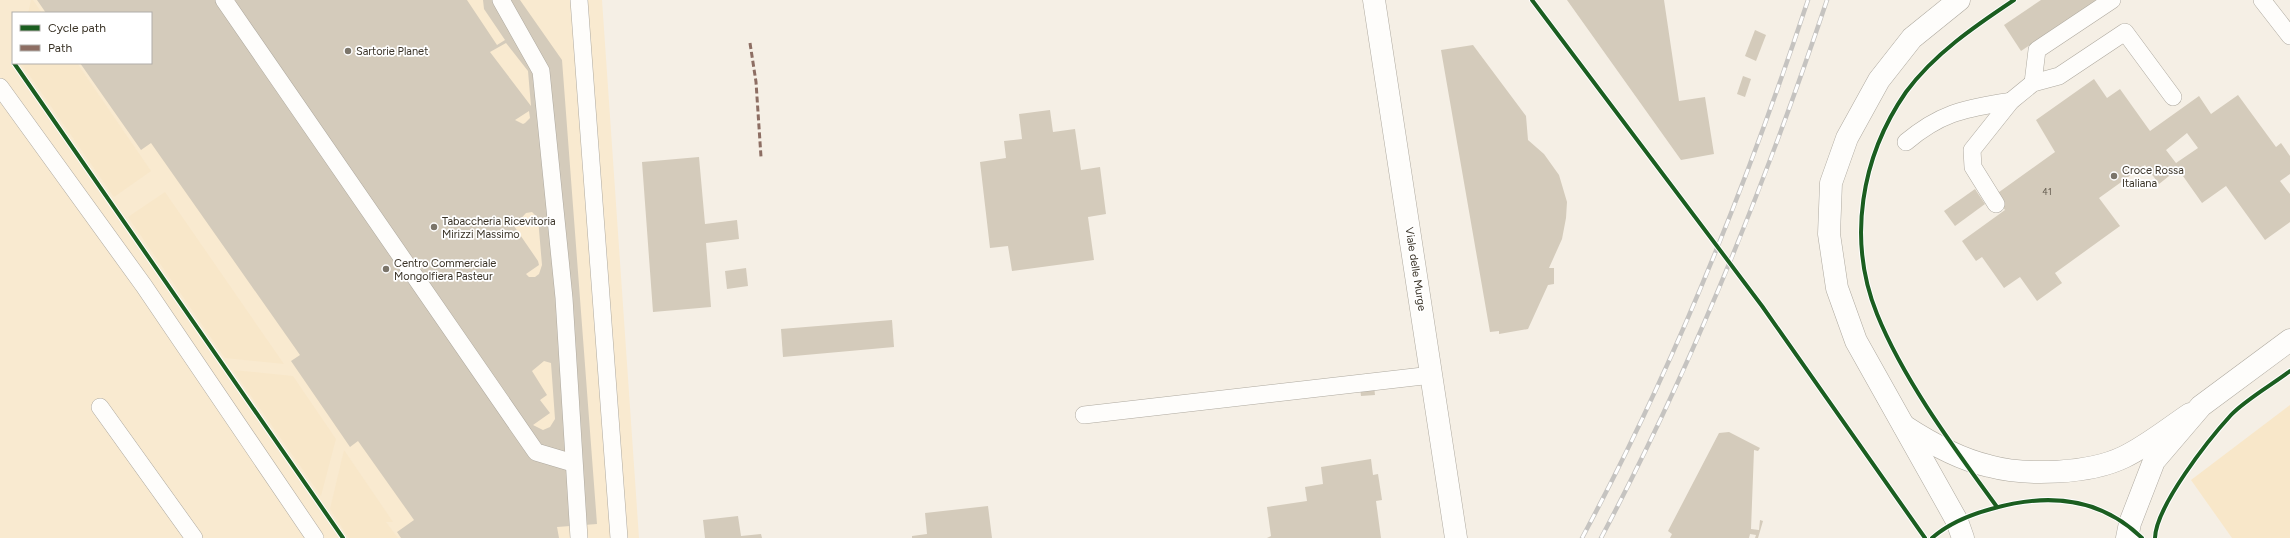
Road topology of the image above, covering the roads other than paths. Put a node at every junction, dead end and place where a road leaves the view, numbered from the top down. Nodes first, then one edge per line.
1 (224, 0) edge
2 (501, 0) edge
3 (579, 0) edge
4 (1374, 0) edge
5 (1959, 0) edge
6 (2112, 0) edge
7 (2262, 0) edge
8 (2290, 36) edge
9 (2033, 83) junction
10 (0, 87) edge
11 (2173, 97) dead end
12 (2011, 101) junction
13 (1906, 142) dead end
14 (1996, 204) dead end
15 (2290, 340) edge
16 (1432, 375) junction
17 (2201, 406) junction
18 (100, 407) dead end
19 (1084, 415) dead end
20 (1903, 425) junction
21 (573, 463) junction
22 (194, 538) edge
23 (315, 538) edge
24 (579, 538) edge
25 (619, 538) edge
26 (1456, 538) edge
27 (1962, 538) edge
28 (2128, 538) edge

1 - 21 lane
2 - 21 lane
3 - 25 lane
4 - 16 main road, Viale delle Murge
5 - 20 main road
6 - 9 lane
7 - 8 lane
9 - 11 lane
9 - 12 lane
10 - 23 lane
12 - 13 lane
12 - 14 lane
15 - 17 main road
16 - 19 lane
16 - 26 main road, Viale delle Murge
17 - 20 main road
17 - 28 main road
18 - 22 lane
20 - 27 main road
21 - 24 lane

